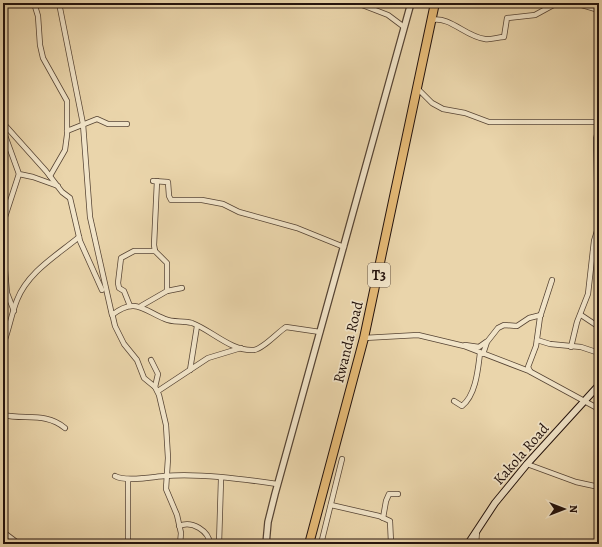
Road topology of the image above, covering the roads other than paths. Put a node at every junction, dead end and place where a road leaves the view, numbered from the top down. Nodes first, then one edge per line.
1 (12, 3) edge
2 (34, 3) edge
3 (59, 3) edge
4 (357, 3) edge
5 (411, 3) edge
6 (436, 3) edge
7 (566, 3) edge
8 (575, 3) edge
9 (555, 4) edge
10 (3, 5) edge
11 (599, 10) edge
12 (432, 20) junction
13 (404, 27) junction
14 (418, 90) junction
15 (599, 122) edge
16 (3, 123) edge
17 (83, 124) junction
18 (127, 124) dead end
19 (599, 126) edge
20 (3, 130) edge
21 (67, 131) junction
22 (598, 168) edge
23 (19, 174) junction
24 (50, 176) junction
25 (58, 186) junction
26 (3, 223) edge
27 (79, 237) junction
28 (344, 247) junction
29 (3, 248) edge
30 (155, 251) junction
31 (599, 251) edge
32 (592, 252) junction
33 (552, 280) dead end
34 (182, 288) dead end
35 (167, 291) junction
36 (130, 306) junction
37 (141, 306) junction
38 (14, 311) junction
39 (112, 314) junction
40 (541, 315) junction
41 (581, 315) junction
42 (197, 326) junction
43 (599, 327) edge
44 (320, 332) junction
45 (364, 338) junction
46 (488, 340) junction
47 (537, 340) junction
48 (3, 345) edge
49 (462, 346) junction
50 (571, 347) junction
51 (242, 348) junction
52 (481, 353) junction
53 (599, 353) edge
54 (151, 360) dead end
55 (190, 370) junction
56 (532, 373) junction
57 (599, 385) edge
58 (157, 389) junction
59 (454, 401) dead end
60 (585, 402) junction
61 (598, 410) edge
62 (3, 415) edge
63 (65, 428) dead end
64 (342, 459) dead end
65 (527, 464) junction
66 (115, 476) dead end
67 (167, 476) junction
68 (128, 479) junction
69 (221, 479) junction
70 (277, 484) junction
71 (599, 488) edge
72 (398, 494) dead end
73 (331, 505) junction
74 (384, 518) junction
75 (179, 526) junction
76 (477, 530) junction
77 (3, 532) edge
78 (210, 538) junction
79 (219, 541) edge
80 (391, 543) edge
81 (19, 544) edge
82 (128, 544) edge
83 (180, 544) edge
84 (210, 544) edge
85 (266, 544) edge
86 (309, 544) edge
87 (321, 544) edge
88 (468, 544) edge
89 (476, 544) edge

1 - 10 street
2 - 21 street
3 - 17 street
4 - 13 street
5 - 13 street
6 - 12 highway, Rwanda Road / T3
7 - 9 street
8 - 11 street
9 - 12 street
12 - 14 highway, Rwanda Road / T3
13 - 28 street
14 - 15 street
14 - 45 highway, Rwanda Road / T3
16 - 24 street
17 - 18 street
17 - 21 street
17 - 39 street
19 - 22 street
20 - 23 street
21 - 24 street
22 - 32 street
23 - 25 street
23 - 26 street
24 - 25 street
25 - 27 street
27 - 38 street
27 - 39 street
28 - 30 street
28 - 44 street
29 - 38 street
30 - 35 street
30 - 36 street
31 - 32 street
32 - 41 street
33 - 40 street
34 - 35 street
35 - 37 street
36 - 37 street
36 - 39 street
37 - 42 street
38 - 48 street
39 - 58 street
40 - 46 street
40 - 47 street
41 - 43 street
41 - 50 street
42 - 51 street
42 - 55 street
44 - 51 street
44 - 70 street
45 - 49 street
45 - 86 highway, Rwanda Road / T3
46 - 49 street
46 - 52 street
47 - 50 street
47 - 56 street
49 - 52 street
50 - 53 street
51 - 55 street
52 - 56 street
52 - 59 street
54 - 58 street
55 - 58 street
56 - 60 street
57 - 60 main road, Kakola Road
58 - 67 street
60 - 61 street
60 - 65 main road, Kakola Road
62 - 63 street
64 - 73 street
65 - 71 street
65 - 76 main road, Kakola Road
66 - 68 street
67 - 68 street
67 - 69 street
67 - 75 street
68 - 82 street
69 - 70 street
69 - 79 street
70 - 85 street
72 - 74 street
73 - 74 street
73 - 87 street
74 - 80 street
75 - 78 street
75 - 83 street
76 - 88 main road, Kakola Road
76 - 89 street
77 - 81 street
78 - 79 street
78 - 84 street

